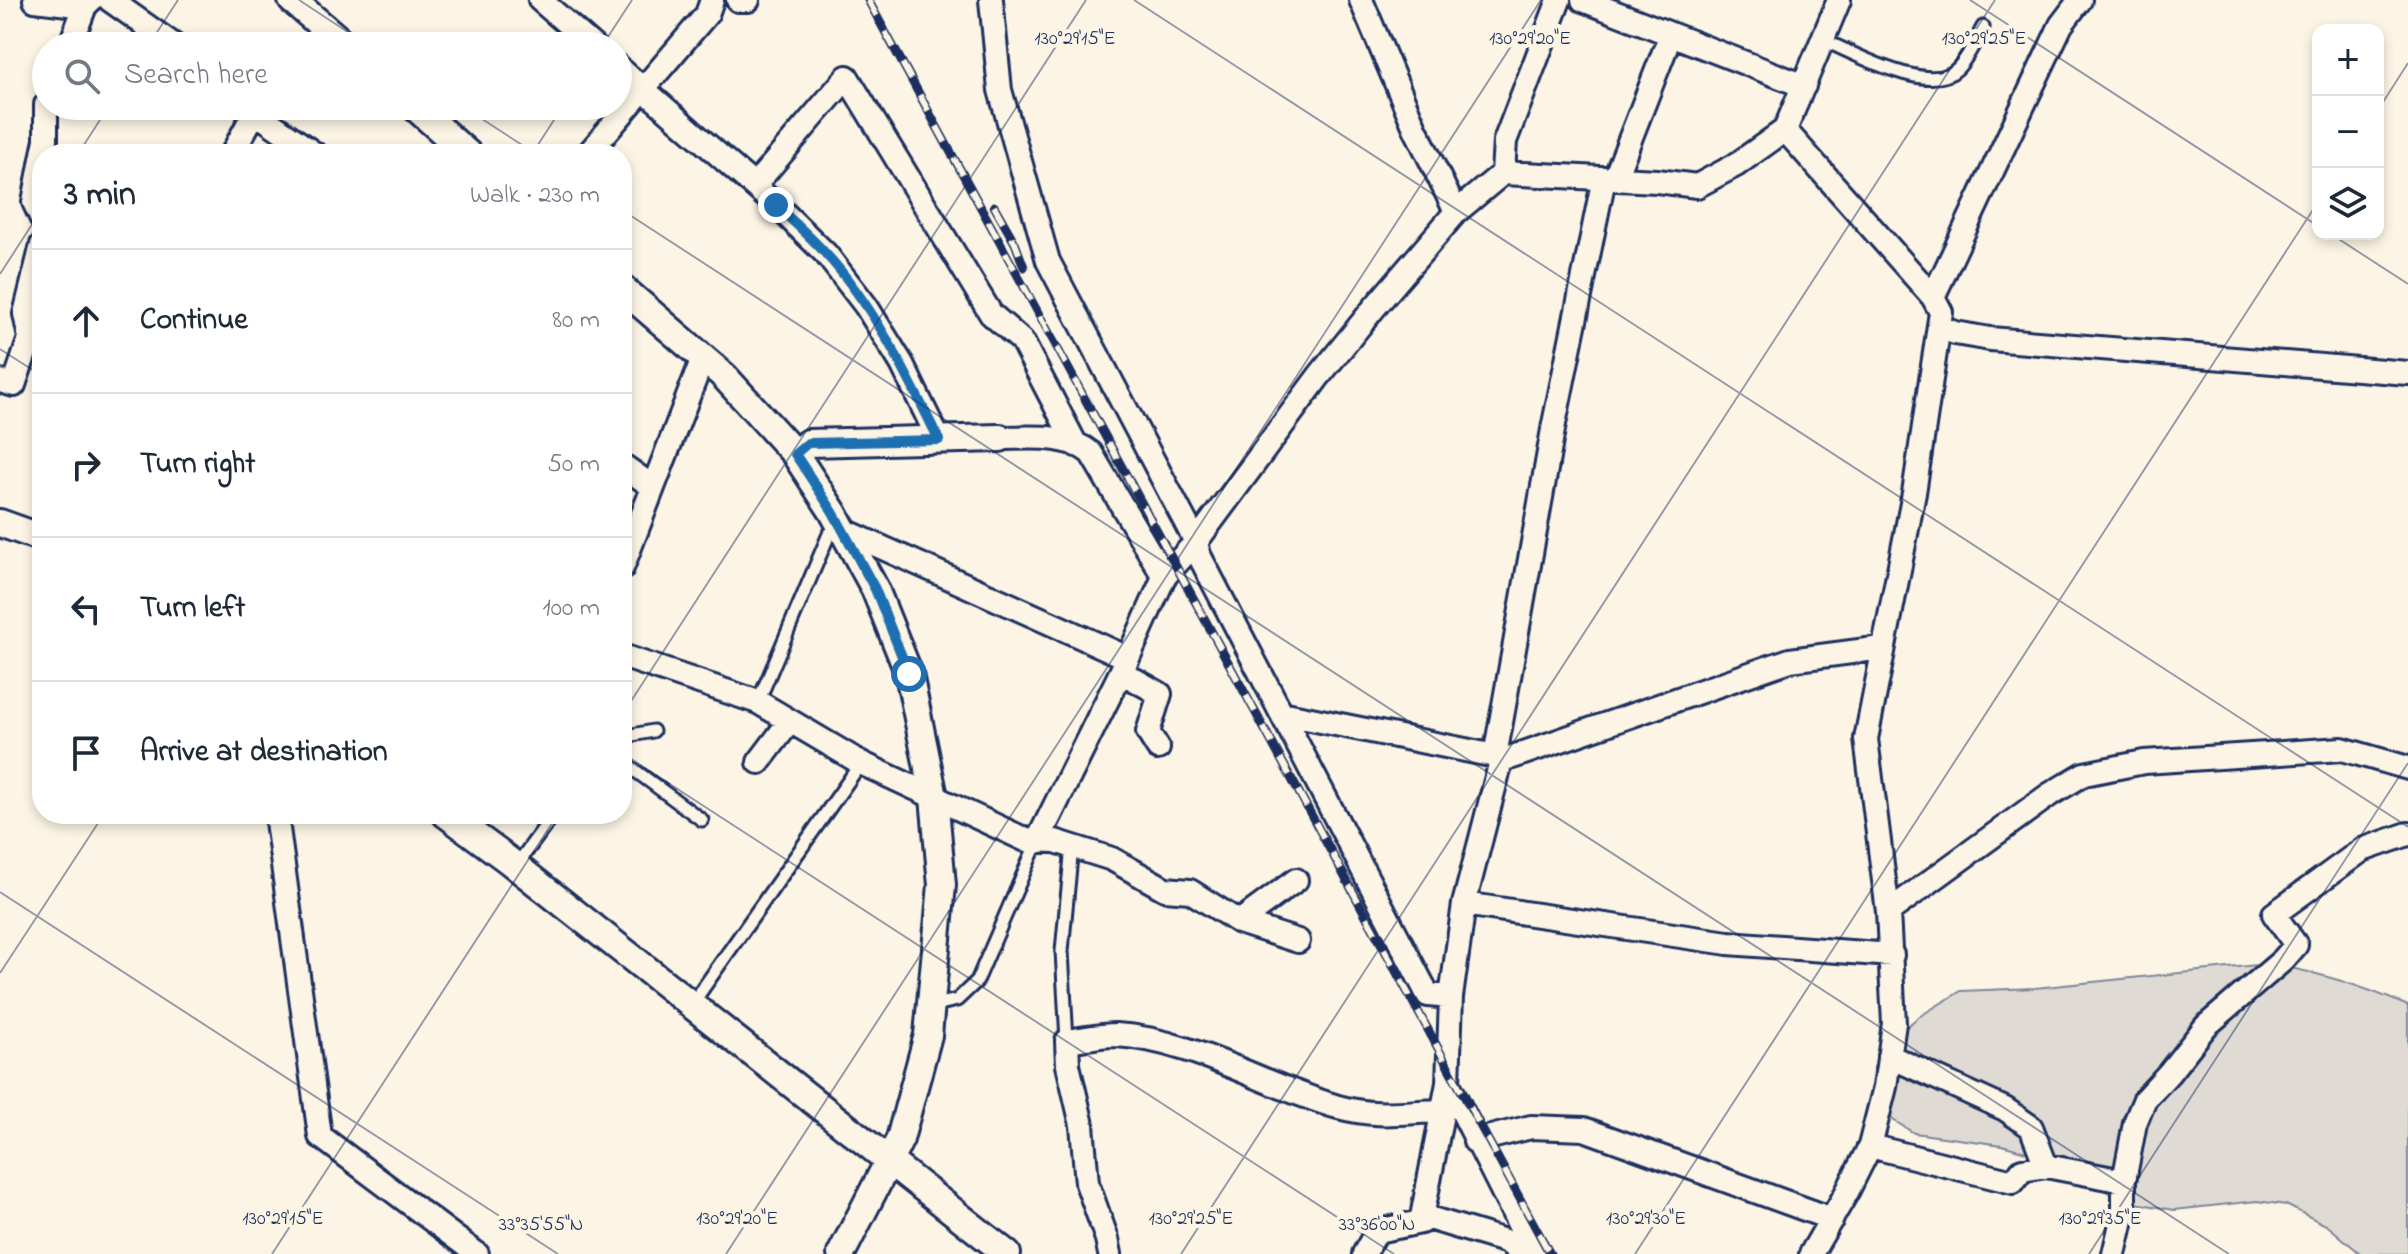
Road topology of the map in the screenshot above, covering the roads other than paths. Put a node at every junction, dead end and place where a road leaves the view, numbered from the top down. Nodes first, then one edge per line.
1 (35, 0) edge
2 (110, 0) edge
3 (292, 0) edge
4 (540, 0) edge
5 (712, 0) edge
6 (738, 0) edge
7 (748, 0) edge
8 (991, 0) edge
9 (1361, 0) edge
10 (1559, 0) edge
11 (1583, 0) edge
12 (1839, 0) edge
13 (2080, 0) edge
14 (88, 3) edge
15 (1983, 27) dead end
16 (76, 32) edge
17 (155, 32) edge
18 (321, 32) edge
19 (577, 32) edge
20 (1671, 34) junction
21 (1823, 40) junction
22 (632, 79) edge
23 (1804, 86) junction
24 (643, 89) junction
25 (632, 102) edge
26 (46, 120) edge
27 (247, 120) edge
28 (268, 120) edge
29 (430, 120) edge
30 (617, 120) edge
31 (1785, 130) junction
32 (45, 144) edge
33 (236, 144) edge
34 (301, 144) edge
35 (457, 144) edge
36 (596, 144) edge
37 (1503, 173) junction
38 (1610, 178) junction
39 (754, 186) junction
40 (1456, 212) junction
41 (32, 286) edge
42 (632, 297) edge
43 (1933, 297) junction
44 (1939, 327) junction
45 (703, 358) junction
46 (2408, 373) edge
47 (0, 381) edge
48 (1000, 438) joint
49 (939, 440) junction
50 (1076, 445) junction
51 (795, 454) junction
52 (632, 472) edge
53 (653, 487) junction
54 (0, 523) edge
55 (843, 530) junction
56 (32, 534) edge
57 (632, 542) edge
58 (1196, 542) junction
59 (1164, 577) junction
60 (1882, 648) junction
61 (632, 659) edge
62 (1125, 665) junction
63 (758, 702) junction
64 (1281, 713) junction
65 (790, 721) junction
66 (653, 731) dead end
67 (632, 735) edge
68 (1158, 748) dead end
69 (1498, 758) junction
70 (759, 762) dead end
71 (861, 763) junction
72 (632, 768) edge
73 (2408, 768) edge
74 (934, 797) junction
75 (702, 820) dead end
76 (277, 824) edge
77 (466, 824) edge
78 (547, 824) edge
79 (2408, 834) edge
80 (1037, 842) junction
81 (1072, 846) junction
82 (516, 866) junction
83 (1296, 880) dead end
84 (1464, 904) junction
85 (1888, 912) junction
86 (1239, 922) junction
87 (1298, 941) dead end
88 (1892, 955) junction
89 (1451, 997) junction
90 (692, 1004) junction
91 (931, 1006) junction
92 (1067, 1041) junction
93 (1889, 1056) junction
94 (1448, 1083) junction
95 (1442, 1111) junction
96 (1475, 1141) junction
97 (1870, 1146) junction
98 (891, 1160) junction
99 (2046, 1166) junction
100 (2124, 1181) junction
101 (1422, 1216) junction
102 (1832, 1219) junction
103 (1524, 1250) edge
104 (477, 1254) edge
105 (841, 1254) edge
106 (1007, 1254) edge
107 (1110, 1254) edge
108 (1364, 1254) edge
109 (1811, 1254) edge
110 (2114, 1254) edge

1 - 14 street
2 - 17 street
3 - 18 street
4 - 19 street
5 - 24 street
6 - 7 street
8 - 58 street
9 - 40 street
10 - 37 street
11 - 20 street
12 - 21 street
13 - 43 street
14 - 16 street
15 - 21 lane
20 - 23 street
20 - 38 street
21 - 23 street
22 - 24 street
23 - 31 street
24 - 25 street
24 - 39 street
26 - 32 street
27 - 33 street
28 - 34 street
29 - 35 street
30 - 36 street
31 - 38 street
31 - 43 street
37 - 38 street
37 - 40 street
38 - 69 street
39 - 49 street
39 - 50 street
40 - 58 street
41 - 47 street
42 - 45 street
43 - 44 street
44 - 46 street
44 - 60 street
45 - 51 street
45 - 53 street
48 - 49 street
48 - 50 street
49 - 51 street
50 - 59 street
51 - 55 street
52 - 53 street
53 - 57 street
54 - 56 street
55 - 62 street
55 - 63 lane
55 - 74 street
58 - 59 street
58 - 64 street
59 - 62 street
60 - 69 street
60 - 85 street
61 - 63 street
62 - 68 street
62 - 80 street
63 - 65 street
64 - 69 street
64 - 89 street
65 - 70 street
65 - 71 street
66 - 67 lane
69 - 84 street
71 - 74 street
71 - 90 lane
72 - 75 lane
73 - 85 street
74 - 80 street
74 - 91 street
76 - 104 street
77 - 82 street
78 - 82 lane
79 - 100 street
80 - 81 street
80 - 91 lane
81 - 86 street
81 - 92 lane
82 - 90 street
83 - 86 street
84 - 88 street
84 - 89 street
85 - 88 street
86 - 87 street
88 - 93 street
89 - 94 street
90 - 98 street
91 - 98 street
92 - 95 street
92 - 107 street
93 - 97 street
93 - 99 street
94 - 95 street
94 - 96 street
95 - 101 street
96 - 102 street
96 - 103 street
97 - 99 street
97 - 102 street
98 - 105 street
98 - 106 street
99 - 100 street
100 - 110 street
101 - 103 street
101 - 108 street
102 - 109 street

